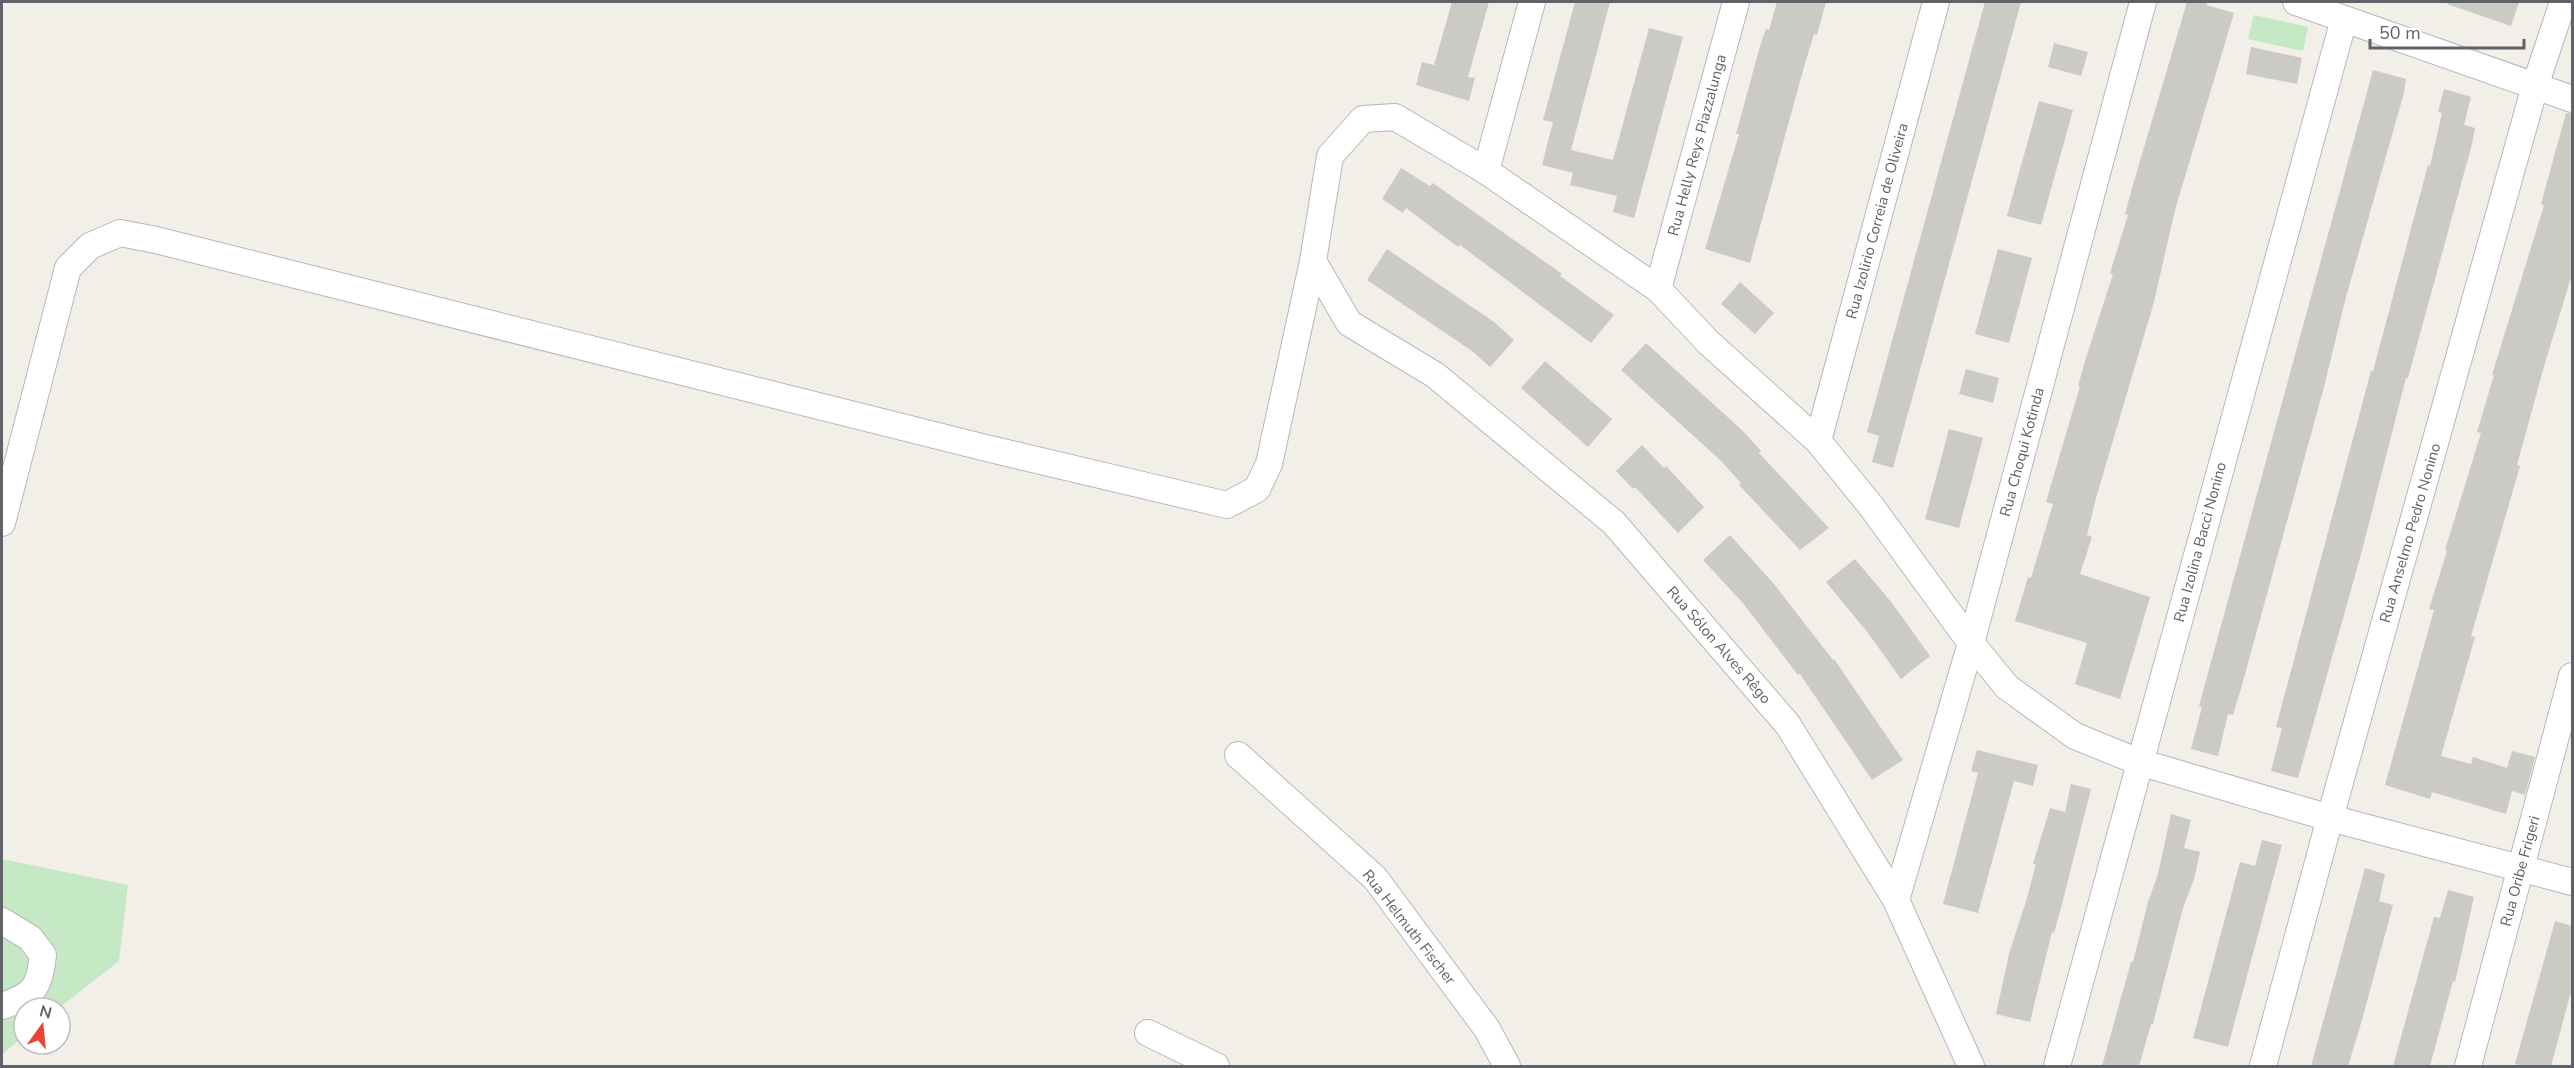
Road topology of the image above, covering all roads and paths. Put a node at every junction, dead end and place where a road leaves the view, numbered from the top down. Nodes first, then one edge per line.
1 (1532, 2) edge
2 (1736, 2) edge
3 (1936, 2) edge
4 (2143, 2) edge
5 (2296, 2) edge
6 (2563, 2) edge
7 (2344, 19) junction
8 (2535, 86) junction
9 (2572, 99) edge
10 (1486, 171) junction
11 (1313, 261) junction
12 (1658, 289) junction
13 (1818, 441) junction
14 (2, 523) edge
15 (1971, 643) junction
16 (2572, 676) edge
17 (1238, 755) dead end
18 (2139, 762) junction
19 (2330, 818) junction
20 (2521, 867) junction
21 (2572, 882) edge
22 (1896, 900) junction
23 (2, 921) edge
24 (2, 1006) edge
25 (1148, 1033) dead end
26 (1216, 1066) edge
27 (1507, 1066) edge
28 (1971, 1066) edge
29 (2057, 1066) edge
30 (2263, 1066) edge
31 (2468, 1066) edge

1 - 10 street
2 - 12 street, Rua Helly Reys Piazzalunga
3 - 13 street, Rua Izolirio Correia de Oliveira
4 - 15 street, Rua Choqui Kotinda
5 - 7 street
6 - 8 street, Rua Anselmo Pedro Nonino
7 - 8 street
7 - 18 street, Rua Izolina Bacci Nonino
8 - 9 street
8 - 19 street, Rua Anselmo Pedro Nonino
10 - 11 street
10 - 12 street
11 - 14 street
11 - 22 street, Rua Sólon Alves Rêgo
12 - 13 street
13 - 15 street
15 - 18 street
15 - 22 street, Rua Choqui Kotinda
16 - 20 street, Rua Oribe Frigeri
17 - 27 street, Rua Helmuth Fischer
18 - 19 street
18 - 29 street, Rua Izolina Bacci Nonino
19 - 20 street
19 - 30 street, Rua Anselmo Pedro Nonino
20 - 21 street
20 - 31 street, Rua Oribe Frigeri
22 - 28 street, Rua Sólon Alves Rêgo
23 - 24 street
25 - 26 street

